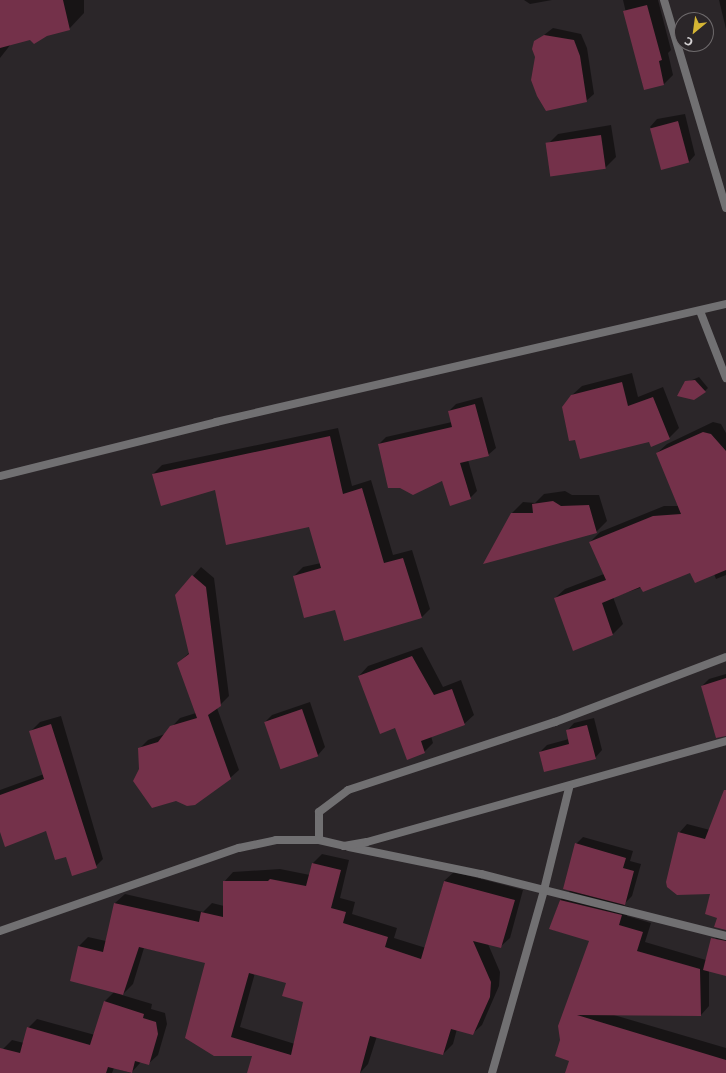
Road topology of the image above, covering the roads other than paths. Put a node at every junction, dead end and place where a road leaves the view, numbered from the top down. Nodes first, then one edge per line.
1 (664, 0) edge
2 (726, 208) edge
3 (726, 304) edge
4 (700, 311) junction
5 (726, 378) edge
6 (0, 476) edge
7 (726, 657) edge
8 (726, 741) edge
9 (569, 788) junction
10 (319, 840) junction
11 (344, 846) junction
12 (544, 890) junction
13 (0, 931) edge
14 (726, 936) edge
15 (492, 1073) edge

1 - 2 street
3 - 4 street
4 - 5 street
4 - 6 street
7 - 10 street
8 - 9 street
9 - 11 street
9 - 12 street
10 - 11 street
10 - 13 street
11 - 12 street
12 - 14 street
12 - 15 street

